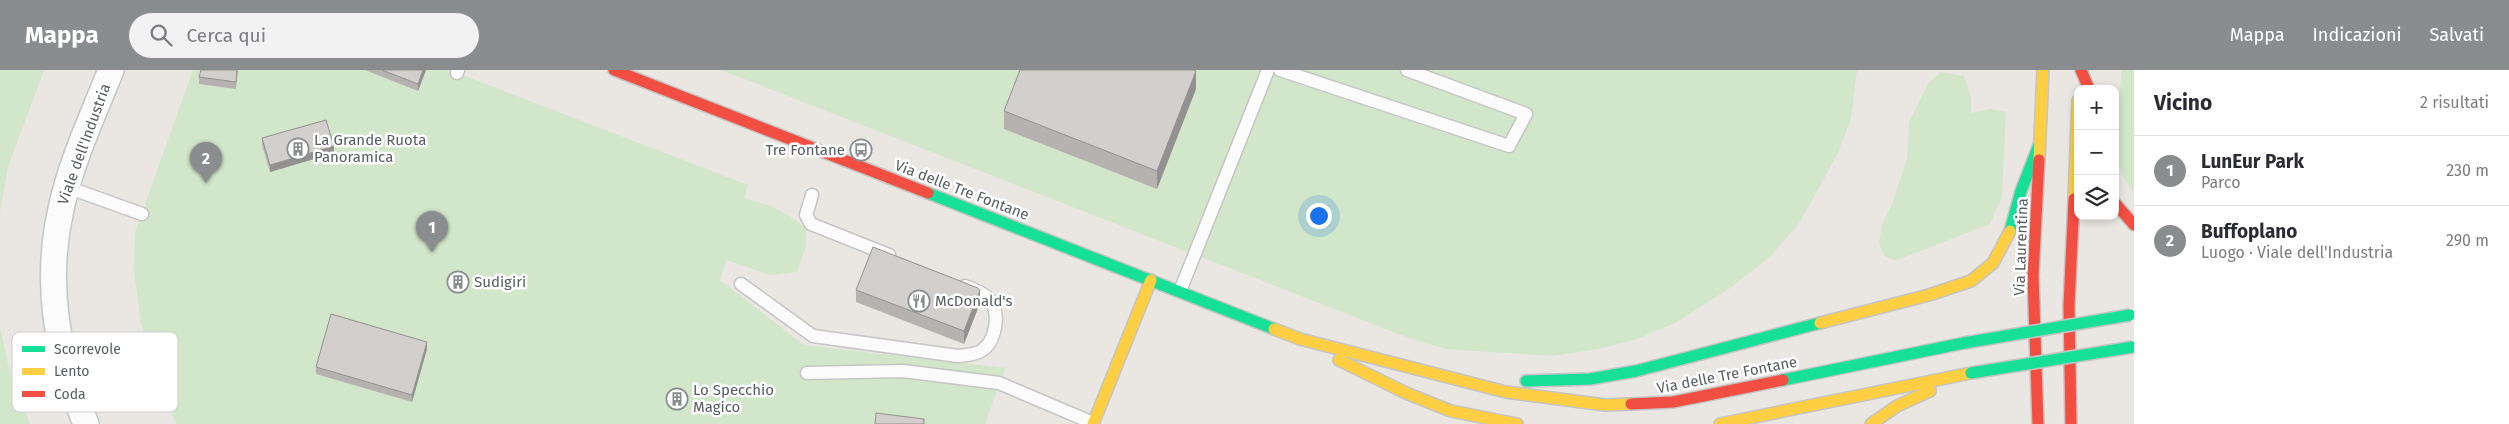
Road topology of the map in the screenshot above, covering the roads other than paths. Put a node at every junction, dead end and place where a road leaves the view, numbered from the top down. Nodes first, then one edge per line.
1 (111, 70) edge
2 (614, 70) edge
3 (1268, 70) edge
4 (1280, 70) edge
5 (1406, 70) edge
6 (2043, 70) edge
7 (2080, 70) edge
8 (2078, 85) edge
9 (2087, 85) edge
10 (2077, 130) edge
11 (2039, 146) junction
12 (68, 187) junction
13 (812, 195) dead end
14 (2119, 208) edge
15 (142, 214) dead end
16 (2134, 225) edge
17 (901, 260) edge
18 (2033, 276) junction
19 (1151, 280) junction
20 (956, 282) edge
21 (740, 284) dead end
22 (1180, 291) junction
23 (2132, 315) edge
24 (59, 332) edge
25 (1300, 339) junction
26 (2134, 347) edge
27 (1971, 373) junction
28 (807, 374) dead end
29 (1446, 375) junction
30 (2024, 384) dead end
31 (1451, 411) junction
32 (82, 412) edge
33 (1093, 423) edge
34 (86, 424) edge
35 (1485, 424) edge
36 (1517, 424) edge
37 (1720, 424) edge
38 (1871, 424) edge
39 (2038, 424) edge
40 (2071, 424) edge

1 - 12 street, Viale dell'Industria
2 - 19 main road, Via delle Tre Fontane
3 - 22 lane
4 - 5 lane
6 - 11 main road, Via Laurentina
7 - 8 main road
7 - 9 main road
10 - 40 main road
11 - 18 main road, Via Laurentina
11 - 29 main road
12 - 15 lane
12 - 24 street, Viale dell'Industria
13 - 17 lane
14 - 16 main road
18 - 30 main road
18 - 39 main road, Via Laurentina
19 - 22 main road, Via delle Tre Fontane
19 - 33 main road
20 - 21 lane
22 - 25 main road, Via delle Tre Fontane
23 - 29 main road, Via delle Tre Fontane, bridge
25 - 29 main road, Via delle Tre Fontane
25 - 31 main road, Via delle Tre Fontane
26 - 27 main road, bridge
27 - 37 main road
27 - 38 main road
28 - 33 lane
31 - 35 main road
31 - 36 main road, Via delle Tre Fontane
32 - 34 street, Viale dell'Industria

